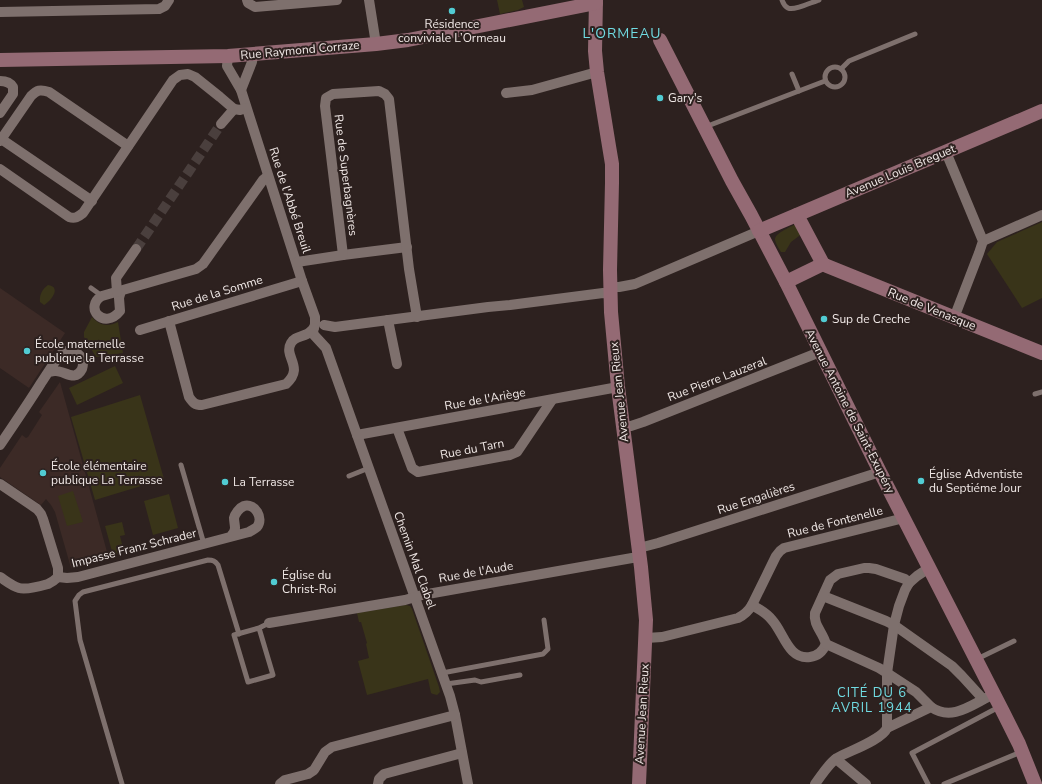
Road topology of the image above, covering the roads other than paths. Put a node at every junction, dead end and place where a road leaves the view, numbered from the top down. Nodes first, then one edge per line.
1 (169, 0) edge
2 (247, 0) edge
3 (337, 0) edge
4 (369, 0) edge
5 (782, 0) edge
6 (819, 0) edge
7 (297, 2) edge
8 (596, 2) edge
9 (0, 12) edge
10 (915, 34) dead end
11 (660, 40) dead end
12 (376, 44) junction
13 (253, 54) junction
14 (228, 56) junction
15 (0, 60) edge
16 (841, 69) junction
17 (597, 72) junction
18 (792, 74) dead end
19 (825, 80) junction
20 (0, 81) edge
21 (241, 90) junction
22 (799, 91) junction
23 (506, 93) dead end
24 (246, 108) junction
25 (234, 109) junction
26 (1042, 111) edge
27 (0, 113) edge
28 (221, 124) tunnel mouth
29 (705, 127) junction
30 (1, 140) edge
31 (128, 146) junction
32 (946, 152) junction
33 (0, 169) edge
34 (268, 176) junction
35 (92, 201) junction
36 (797, 215) junction
37 (1042, 215) edge
38 (759, 231) junction
39 (983, 241) junction
40 (407, 247) junction
41 (136, 249) tunnel mouth
42 (343, 256) junction
43 (297, 262) junction
44 (823, 264) junction
45 (302, 280) junction
46 (786, 282) junction
47 (91, 288) dead end
48 (610, 290) junction
49 (119, 291) junction
50 (102, 296) junction
51 (417, 317) junction
52 (954, 318) junction
53 (388, 320) junction
54 (169, 321) junction
55 (140, 330) dead end
56 (321, 331) junction
57 (820, 352) junction
58 (1042, 353) edge
59 (397, 364) dead end
60 (49, 372) dead end
61 (618, 387) junction
62 (1042, 392) edge
63 (1036, 394) dead end
64 (552, 400) junction
65 (623, 426) junction
66 (397, 428) junction
67 (357, 435) junction
68 (0, 445) edge
69 (181, 465) dead end
70 (369, 468) junction
71 (880, 472) junction
72 (349, 476) dead end
73 (0, 484) edge
74 (904, 518) junction
75 (231, 536) dead end
76 (204, 544) junction
77 (639, 553) junction
78 (929, 568) junction
79 (58, 576) junction
80 (0, 577) edge
81 (909, 583) junction
82 (823, 596) junction
83 (415, 597) junction
84 (752, 605) junction
85 (544, 620) dead end
86 (269, 623) joint
87 (894, 625) junction
88 (259, 628) junction
89 (239, 634) junction
90 (646, 638) junction
91 (1014, 641) dead end
92 (826, 644) junction
93 (976, 660) junction
94 (442, 673) junction
95 (887, 673) junction
96 (520, 675) dead end
97 (446, 684) junction
98 (988, 696) junction
99 (1000, 707) junction
100 (931, 708) junction
101 (455, 715) junction
102 (887, 728) junction
103 (1022, 752) junction
104 (462, 753) junction
105 (836, 759) junction
106 (122, 784) edge
107 (280, 784) edge
108 (378, 784) edge
109 (468, 784) edge
110 (639, 784) edge
111 (815, 784) edge
112 (866, 784) edge
113 (928, 784) edge
114 (944, 784) edge
115 (1035, 784) edge

1 - 9 street
2 - 7 street
3 - 7 street
4 - 12 street
5 - 6 lane
8 - 12 main road, Rue Raymond Corraze
8 - 17 main road, Avenue Jean Rieux
10 - 16 lane
11 - 29 main road, Avenue Antoine de Saint-Exupéry
12 - 13 main road, Rue Raymond Corraze
13 - 14 main road, Rue Raymond Corraze
13 - 21 street
14 - 15 main road, Rue Raymond Corraze
14 - 21 street, Rue de l'Abbé Breuil
16 - 19 lane
16 - 19 lane
17 - 23 street
17 - 48 main road, Avenue Jean Rieux
18 - 22 lane
19 - 22 lane
20 - 27 street
21 - 24 street, Rue de l'Abbé Breuil
22 - 29 lane
24 - 25 street
24 - 34 street, Rue de l'Abbé Breuil
25 - 28 street
25 - 31 street
26 - 32 main road, Avenue Louis Breguet
29 - 38 main road, Avenue Antoine de Saint-Exupéry
30 - 31 street
30 - 35 street
31 - 35 street
32 - 36 main road, Avenue Louis Breguet
32 - 39 street
33 - 35 street
34 - 43 street, Rue de l'Abbé Breuil
34 - 49 street
36 - 38 main road, Avenue Louis Breguet
36 - 44 main road
37 - 39 street
38 - 46 main road, Avenue Antoine de Saint-Exupéry
38 - 48 street
39 - 52 street
40 - 42 street
40 - 42 street, Rue de Superbagnères
40 - 51 street, Rue de Superbagnères
41 - 49 street
42 - 43 street
43 - 45 street, Rue de l'Abbé Breuil
44 - 46 main road
44 - 52 main road, Rue de Venasque
45 - 54 street, Rue de la Somme
45 - 56 street, Rue de l'Abbé Breuil
46 - 57 main road, Avenue Antoine de Saint-Exupéry
47 - 50 lane
48 - 51 street
48 - 61 main road, Avenue Jean Rieux
49 - 50 street
49 - 50 street
51 - 53 street
52 - 58 main road, Rue de Venasque
53 - 56 street
53 - 59 street
54 - 55 street, Rue de la Somme
54 - 56 street
56 - 67 street, Chemin Mal Clabel
57 - 65 street, Rue Pierre Lauzeral
57 - 71 main road, Avenue Antoine de Saint-Exupéry
60 - 68 street
61 - 64 street, Rue de l'Ariège
61 - 65 main road, Avenue Jean Rieux
62 - 63 lane
64 - 66 street, Rue de l'Ariège
64 - 66 street, Rue du Tarn
65 - 77 main road, Avenue Jean Rieux
66 - 67 street, Rue de l'Ariège
67 - 70 street, Chemin Mal Clabel
69 - 76 lane
70 - 72 lane
70 - 83 street, Chemin Mal Clabel
71 - 74 main road, Avenue Antoine de Saint-Exupéry
71 - 77 street, Rue Engalières
73 - 79 street
74 - 78 main road, Avenue Antoine de Saint-Exupéry
74 - 84 street, Rue de Fontenelle
75 - 76 street, Impasse Franz Schrader
76 - 79 street, Impasse Franz Schrader
77 - 83 street, Rue de l'Aude
77 - 90 main road, Avenue Jean Rieux
78 - 81 street
78 - 93 main road, Avenue Antoine de Saint-Exupéry
79 - 80 street, Impasse Franz Schrader
81 - 82 street
81 - 87 street
82 - 87 street
82 - 92 street
83 - 86 street, Rue de l'Aude
83 - 94 street, Chemin Mal Clabel
84 - 90 street, Rue de Fontenelle
84 - 92 street
85 - 94 lane
86 - 88 lane
87 - 95 street
87 - 98 street
88 - 89 lane
88 - 89 lane
89 - 106 lane
90 - 110 main road, Avenue Jean Rieux
91 - 93 lane
92 - 95 street
93 - 98 main road, Avenue Antoine de Saint-Exupéry
94 - 97 street, Chemin Mal Clabel
95 - 100 street
95 - 102 street
96 - 97 lane
97 - 101 street, Chemin Mal Clabel
98 - 99 main road, Avenue Antoine de Saint-Exupéry
98 - 100 street
99 - 103 main road, Avenue Antoine de Saint-Exupéry
99 - 113 lane
100 - 102 street
101 - 104 street, Chemin Mal Clabel
101 - 107 street
102 - 105 street
103 - 114 lane
103 - 115 main road, Avenue Antoine de Saint-Exupéry
104 - 108 street
104 - 109 street, Chemin Mal Clabel
105 - 111 street
105 - 112 street

